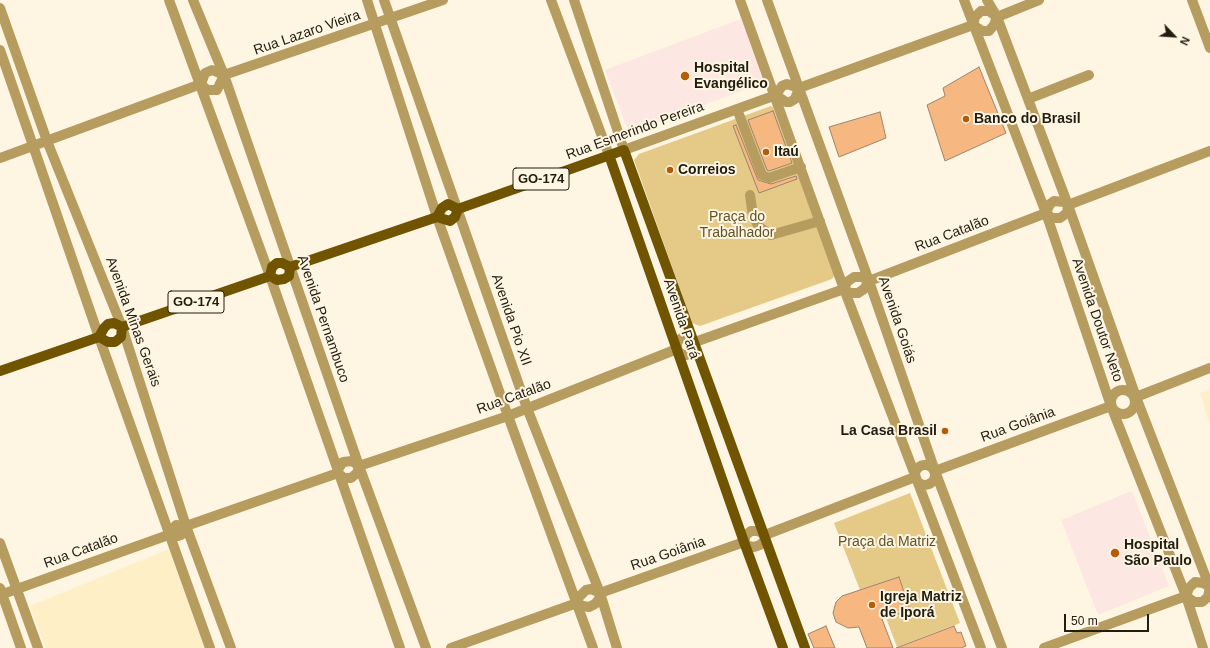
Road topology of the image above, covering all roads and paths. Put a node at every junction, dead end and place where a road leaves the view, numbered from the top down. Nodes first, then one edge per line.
1 (169, 0) edge
2 (193, 0) edge
3 (367, 0) edge
4 (384, 0) edge
5 (443, 0) edge
6 (551, 0) edge
7 (574, 0) edge
8 (740, 0) edge
9 (767, 0) edge
10 (964, 0) edge
11 (987, 0) edge
12 (1039, 0) edge
13 (1192, 0) edge
14 (0, 8) edge
15 (997, 17) junction
16 (392, 19) junction
17 (376, 24) junction
18 (973, 24) junction
19 (1210, 48) edge
20 (0, 50) edge
21 (224, 75) junction
22 (1089, 75) dead end
23 (201, 84) junction
24 (799, 88) junction
25 (776, 95) junction
26 (1028, 99) junction
27 (737, 109) junction
28 (47, 141) junction
29 (34, 146) junction
30 (624, 150) junction
31 (1210, 151) edge
32 (609, 155) junction
33 (0, 158) edge
34 (801, 167) junction
35 (750, 195) dead end
36 (1068, 205) junction
37 (458, 209) junction
38 (1046, 213) junction
39 (437, 217) junction
40 (820, 221) junction
41 (290, 267) junction
42 (270, 276) junction
43 (869, 281) junction
44 (844, 289) junction
45 (122, 327) junction
46 (99, 337) junction
47 (694, 342) junction
48 (677, 349) junction
49 (1210, 368) edge
50 (0, 371) edge
51 (1136, 397) junction
52 (1111, 406) junction
53 (527, 408) junction
54 (508, 416) junction
55 (359, 466) junction
56 (935, 471) junction
57 (338, 473) junction
58 (915, 477) junction
59 (186, 526) junction
60 (171, 534) junction
61 (765, 535) junction
62 (744, 542) junction
63 (0, 543) edge
64 (1210, 588) edge
65 (15, 589) junction
66 (1, 592) edge
67 (600, 593) junction
68 (1186, 596) junction
69 (578, 603) junction
70 (21, 648) edge
71 (38, 648) edge
72 (210, 648) edge
73 (231, 648) edge
74 (400, 648) edge
75 (426, 648) edge
76 (451, 648) edge
77 (593, 648) edge
78 (617, 648) edge
79 (783, 648) edge
80 (806, 648) edge
81 (981, 648) edge
82 (1002, 648) edge
83 (1044, 648) edge
84 (1203, 648) edge

1 - 23 street
2 - 21 street, Avenida Pernambuco
3 - 17 street
4 - 16 street, Avenida Pio XII
5 - 16 street, Rua Lazaro Vieira
6 - 32 street, Avenida Pará
7 - 30 street, Avenida Pará
8 - 25 street
9 - 24 street, Avenida Goiás
10 - 18 street, Avenida Doutor Neto
11 - 15 street, Avenida Doutor Neto
12 - 15 street
13 - 19 street
14 - 28 street, Avenida Minas Gerais
15 - 18 street, Rua Esmerindo Pereira
15 - 18 street
15 - 26 street, Avenida Doutor Neto
16 - 17 street, Rua Lazaro Vieira
16 - 37 street, Avenida Pio XII
17 - 21 street, Rua Lazaro Vieira
17 - 39 street
18 - 24 street, Rua Esmerindo Pereira
18 - 38 street, Avenida Doutor Neto
20 - 29 street
21 - 23 street, Rua Lazaro Vieira
21 - 23 street
21 - 41 street, Avenida Pernambuco
22 - 26 street
23 - 28 street, Rua Lazaro Vieira
23 - 42 street
24 - 25 street, Rua Esmerindo Pereira
24 - 25 street, Rua Esmerindo Pereira
24 - 43 street, Avenida Goiás
25 - 27 street, Rua Esmerindo Pereira
25 - 34 street
26 - 36 street, Avenida Doutor Neto
27 - 30 street, Rua Esmerindo Pereira
27 - 34 street
28 - 29 street, Rua Lazaro Vieira
28 - 45 street, Avenida Minas Gerais
29 - 33 street, Rua Lazaro Vieira
29 - 46 street
30 - 32 main road, Rua Esmerindo Pereira / GO-174
30 - 47 main road, Avenida Pará
31 - 36 street, Rua Catalão
32 - 37 main road, Rua Esmerindo Pereira / GO-174
32 - 48 main road, Avenida Pará
34 - 40 street
35 - 40 street
36 - 38 street, Rua Catalão
36 - 38 street, Rua Catalão
36 - 51 street, Avenida Doutor Neto
37 - 39 main road, Rua Esmerindo Pereira / GO-174
37 - 53 street, Avenida Pio XII
38 - 43 street, Rua Catalão
38 - 52 street, Avenida Doutor Neto
39 - 41 main road, Rua Esmerindo Pereira / GO-174
39 - 54 street
40 - 44 street
41 - 42 main road, Rua Esmerindo Pereira / GO-174
41 - 42 main road, Rua Esmerindo Pereira / GO-174
41 - 55 street, Avenida Pernambuco
42 - 45 main road, Rua Esmerindo Pereira / GO-174
42 - 57 street
43 - 44 street, Rua Catalão
43 - 44 street, Rua Catalão
43 - 56 street, Avenida Goiás
44 - 47 street, Rua Catalão
44 - 58 street
45 - 46 main road, Rua Esmerindo Pereira / GO-174
45 - 46 main road, Rua Esmerindo Pereira / GO-174
45 - 59 street, Avenida Minas Gerais
46 - 50 main road, Rua Esmerindo Pereira / GO-174
46 - 60 street
47 - 48 street
47 - 61 main road, Avenida Pará
48 - 53 street, Rua Catalão
48 - 62 main road, Avenida Pará
49 - 51 street
51 - 52 street
51 - 52 street
51 - 64 street, Avenida Doutor Neto
52 - 56 street, Rua Goiânia
52 - 68 street, Avenida Doutor Neto
53 - 54 street, Rua Catalão
53 - 67 street, Avenida Pio XII
54 - 55 street, Rua Catalão
54 - 69 street
55 - 57 street, Rua Catalão
55 - 57 street, Rua Catalão
55 - 75 street, Avenida Pernambuco
56 - 58 street, Rua Goiânia
56 - 58 street
56 - 82 street, Avenida Goiás
57 - 59 street, Rua Catalão
57 - 74 street
58 - 61 street, Rua Goiânia
58 - 81 street
59 - 60 street, Rua Catalão
59 - 73 street, Avenida Minas Gerais
60 - 65 street, Rua Catalão
60 - 72 street
61 - 62 street, Rua Goiânia
61 - 80 main road, Avenida Pará
62 - 67 street, Rua Goiânia
62 - 79 main road, Avenida Pará
63 - 65 street
64 - 68 street
64 - 68 street
65 - 66 street, Rua Catalão
65 - 71 street
66 - 70 street
67 - 69 street
67 - 69 street, Rua Goiânia
67 - 78 street, Avenida Pio XII
68 - 83 street
68 - 84 street, Avenida Doutor Neto
69 - 76 street
69 - 77 street

